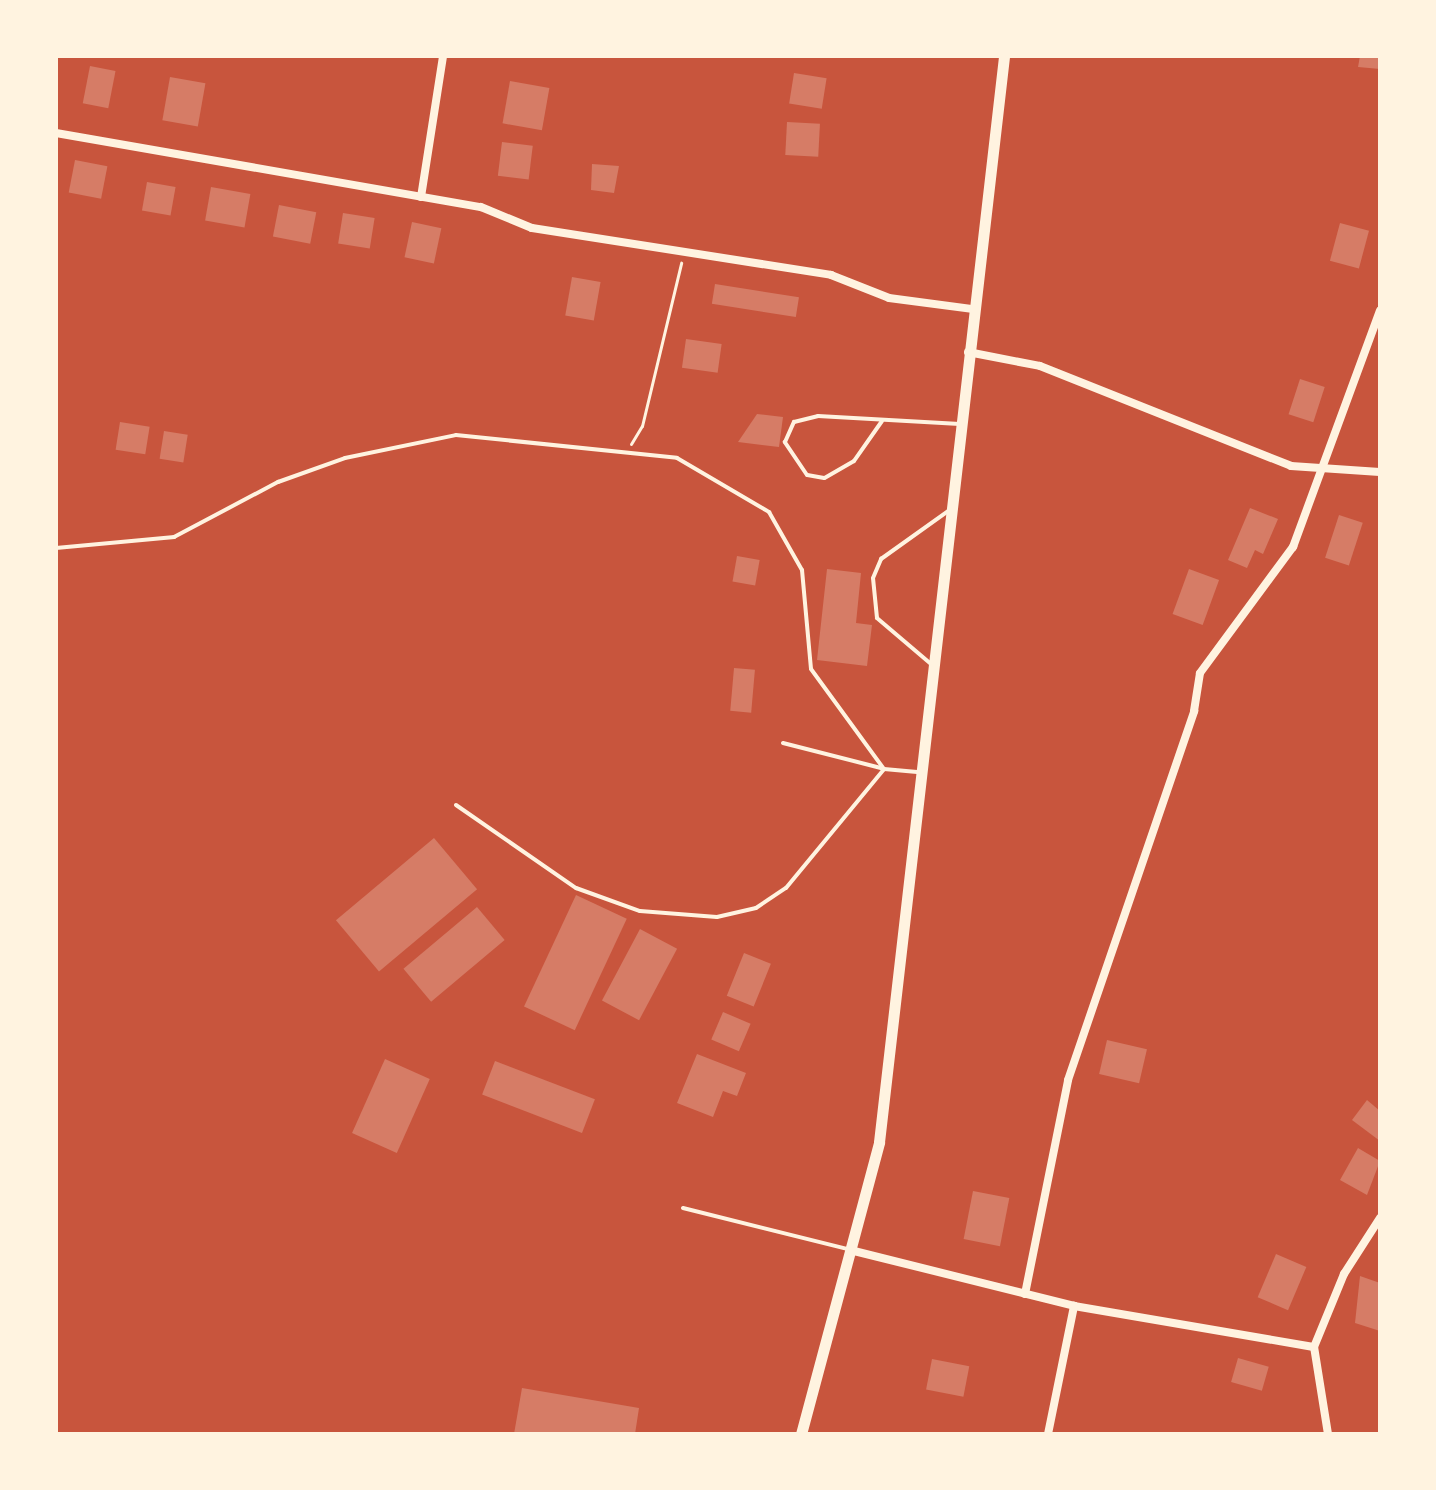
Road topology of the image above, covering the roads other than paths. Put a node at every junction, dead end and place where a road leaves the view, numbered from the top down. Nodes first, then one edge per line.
1 (443, 56) edge
2 (1004, 56) edge
3 (56, 133) edge
4 (421, 197) junction
5 (973, 309) junction
6 (1380, 311) edge
7 (968, 352) junction
8 (882, 421) junction
9 (960, 424) junction
10 (1329, 467) junction
11 (1380, 472) edge
12 (950, 510) junction
13 (56, 548) edge
14 (933, 664) junction
15 (783, 743) dead end
16 (884, 769) junction
17 (920, 772) junction
18 (456, 805) dead end
19 (683, 1208) dead end
20 (1380, 1218) edge
21 (854, 1251) junction
22 (1025, 1294) junction
23 (1074, 1306) junction
24 (1314, 1347) junction
25 (801, 1434) edge
26 (1048, 1434) edge
27 (1328, 1434) edge

1 - 4 street
2 - 5 main road
3 - 4 street
4 - 5 street
5 - 7 main road
6 - 10 street
7 - 9 main road
7 - 10 street
8 - 8 lane
8 - 9 lane
9 - 12 main road
10 - 11 street
10 - 22 street
12 - 14 main road
12 - 14 lane
13 - 16 lane
14 - 17 main road
15 - 16 lane
16 - 17 lane
16 - 18 lane
17 - 21 main road
19 - 21 lane
20 - 24 street
21 - 22 street
21 - 25 main road
22 - 23 street
23 - 24 street
23 - 26 street
24 - 27 street

